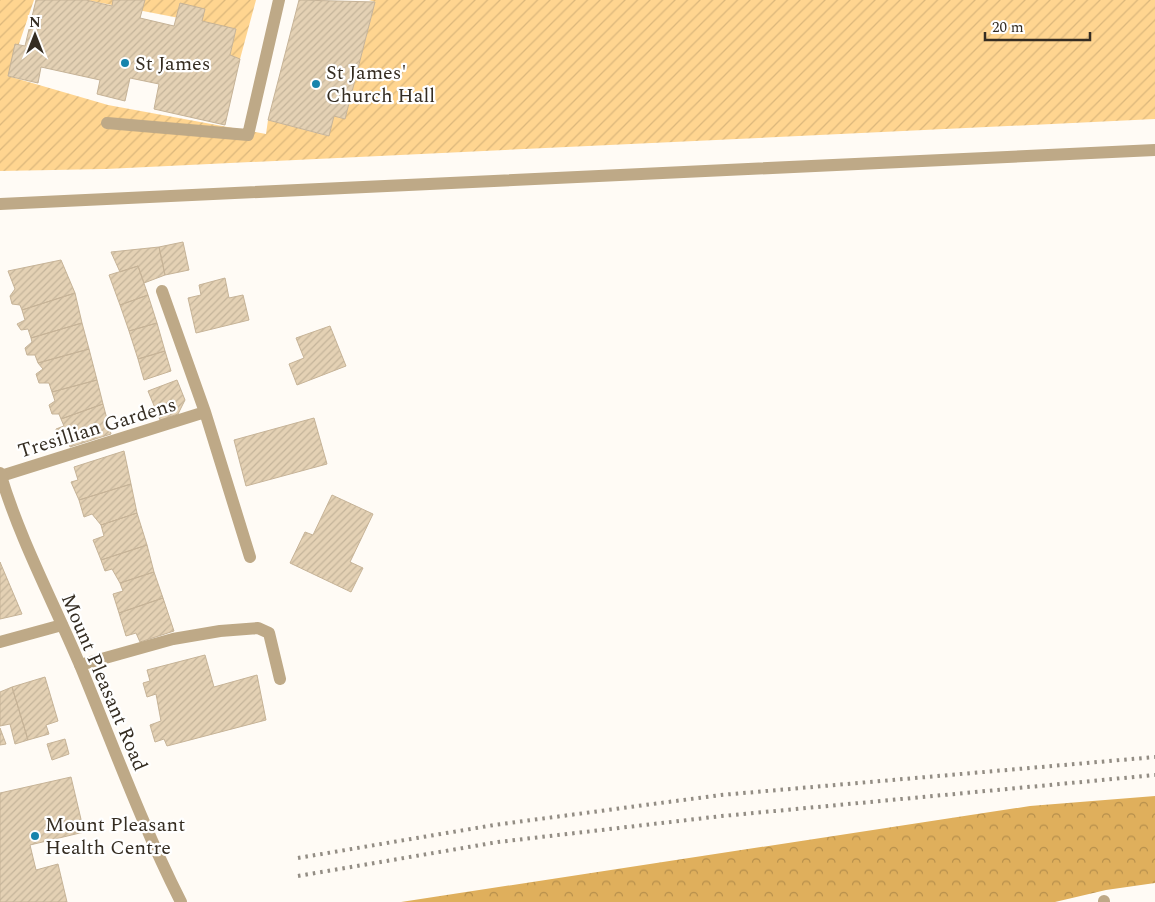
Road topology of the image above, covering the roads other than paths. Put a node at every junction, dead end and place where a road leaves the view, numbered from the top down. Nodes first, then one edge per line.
1 (279, 0) edge
2 (107, 123) dead end
3 (1155, 150) edge
4 (0, 204) edge
5 (162, 290) dead end
6 (205, 412) junction
7 (0, 475) edge
8 (250, 557) dead end
9 (62, 625) junction
10 (0, 642) edge
11 (80, 665) junction
12 (280, 679) dead end
13 (181, 902) edge

1 - 2 street
3 - 4 street
5 - 6 street, Tresillian Gardens
6 - 7 street, Tresillian Gardens
6 - 8 street, Tresillian Gardens
7 - 9 street, Mount Pleasant Road
9 - 10 street
9 - 11 street, Mount Pleasant Road
11 - 12 street
11 - 13 street, Mount Pleasant Road

